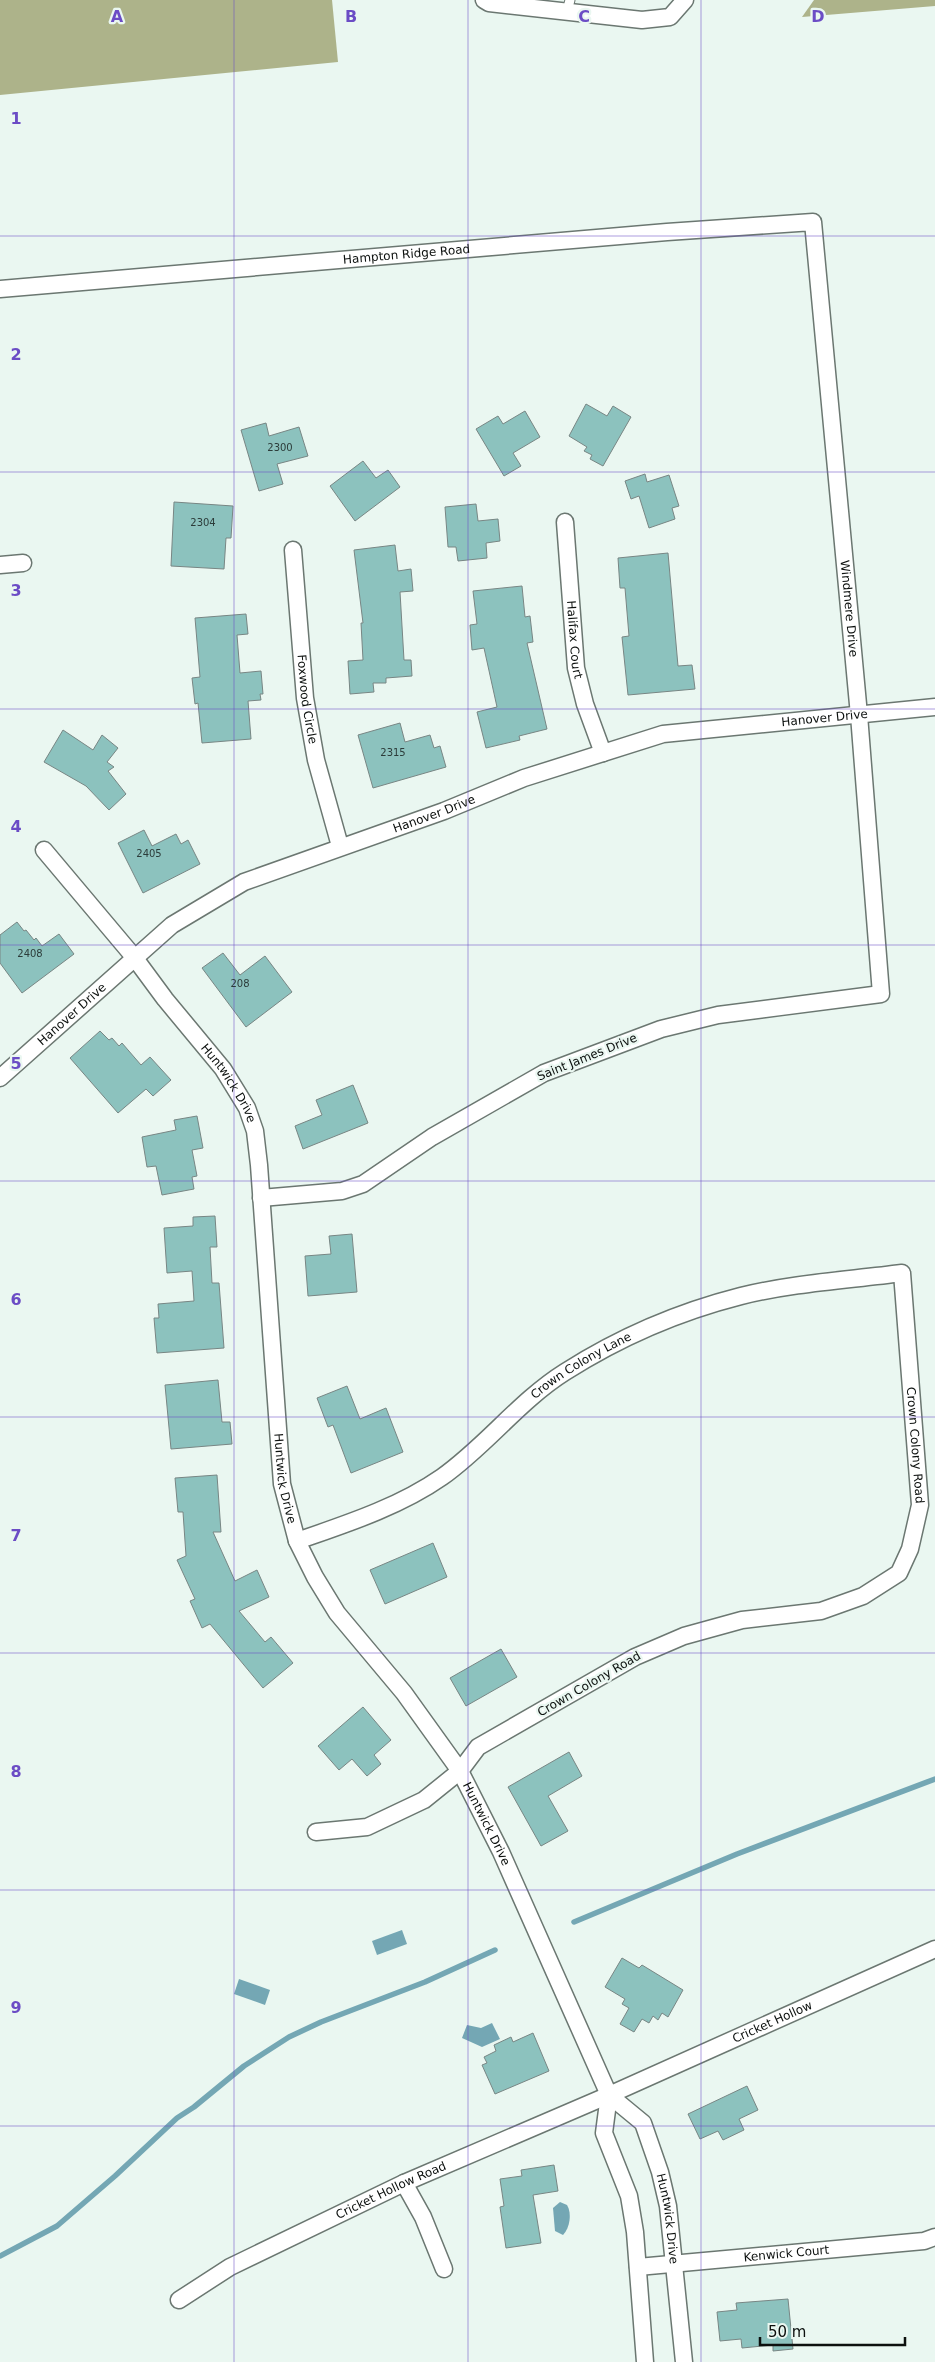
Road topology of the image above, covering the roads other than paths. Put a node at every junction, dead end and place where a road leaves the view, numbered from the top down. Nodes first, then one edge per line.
1 (484, 0) edge
2 (685, 0) edge
3 (568, 5) edge
4 (813, 222) joint
5 (0, 288) edge
6 (565, 522) dead end
7 (293, 550) dead end
8 (23, 563) dead end
9 (0, 565) edge
10 (935, 707) edge
11 (859, 714) junction
12 (603, 753) junction
13 (340, 846) junction
14 (44, 850) dead end
15 (134, 957) junction
16 (881, 994) joint
17 (0, 1078) edge
18 (261, 1198) junction
19 (902, 1273) joint
20 (297, 1540) junction
21 (460, 1772) junction
22 (316, 1832) dead end
23 (935, 1949) edge
24 (609, 2095) junction
25 (404, 2183) junction
26 (935, 2237) edge
27 (675, 2263) junction
28 (638, 2267) junction
29 (444, 2268) dead end
30 (179, 2300) dead end
31 (645, 2362) edge
32 (684, 2362) edge

1 - 3 street
2 - 3 street
4 - 5 street, Hampton Ridge Road
4 - 11 street, Windmere Drive
6 - 12 street, Halifax Court
7 - 13 street, Foxwood Circle
8 - 9 street
10 - 11 street, Hanover Drive
11 - 12 street, Hanover Drive
11 - 16 street, Windmere Drive
12 - 13 street, Hanover Drive
13 - 15 street, Hanover Drive
14 - 15 street, Huntwick Drive
15 - 17 street, Hanover Drive
15 - 18 street, Huntwick Drive
16 - 18 street, Saint James Drive
18 - 20 street, Huntwick Drive
19 - 20 street, Crown Colony Lane
19 - 21 street, Crown Colony Road
20 - 21 street, Huntwick Drive
21 - 22 street, Crown Colony Road
21 - 24 street, Huntwick Drive
23 - 24 street, Cricket Hollow
24 - 25 street, Cricket Hollow Road
24 - 27 street, Huntwick Drive
24 - 28 street
25 - 29 street
25 - 30 street, Cricket Hollow Road
26 - 27 street, Kenwick Court
27 - 28 street, Kenwick Court
27 - 32 street, Huntwick Drive
28 - 31 street

